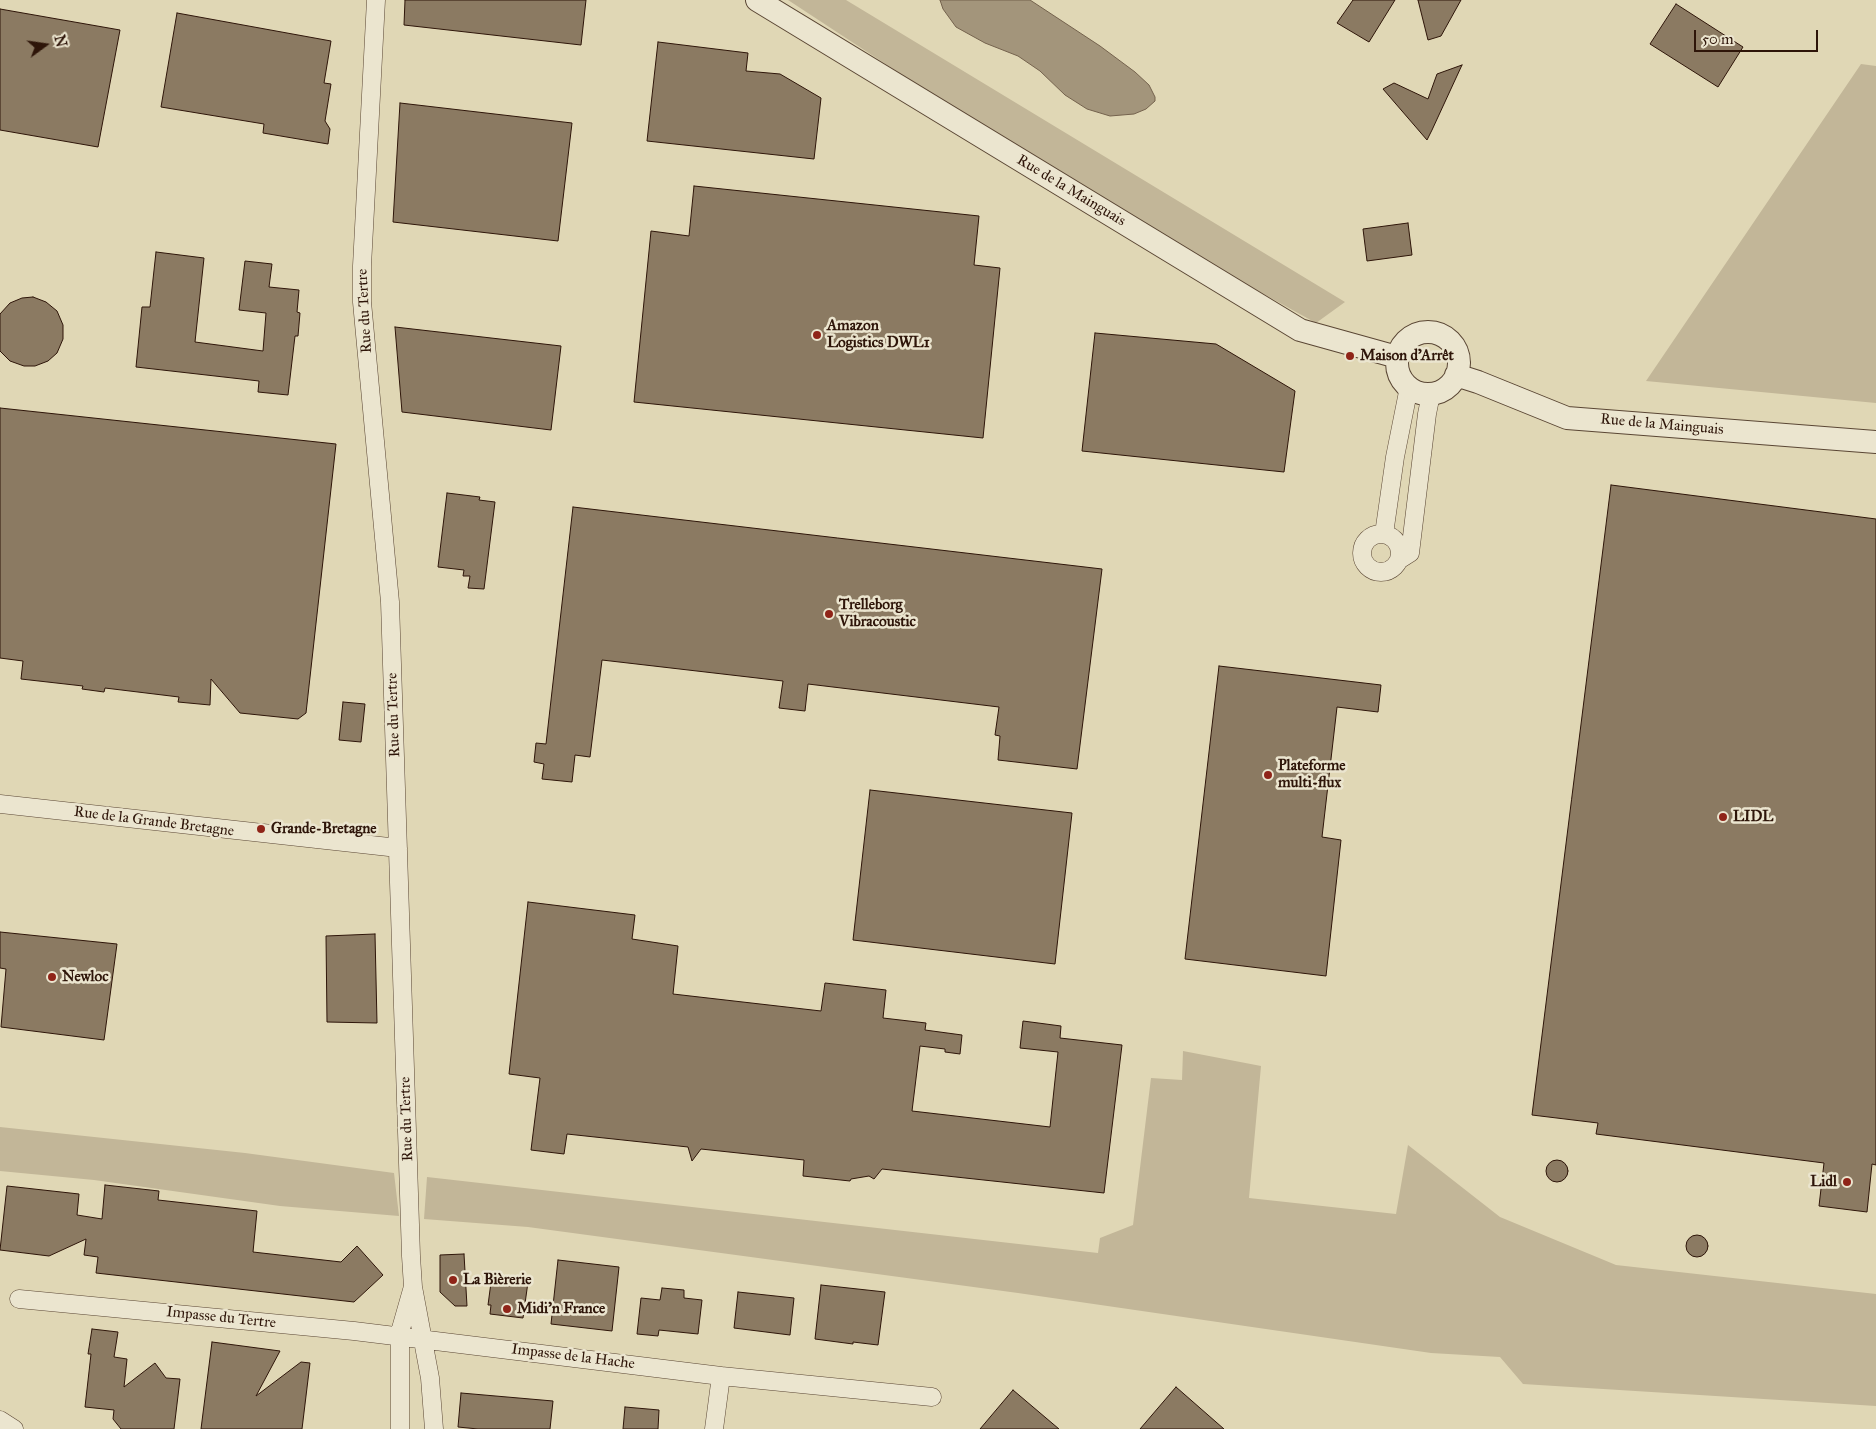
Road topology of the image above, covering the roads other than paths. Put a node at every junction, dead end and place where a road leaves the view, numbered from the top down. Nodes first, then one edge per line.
1 (376, 0) edge
2 (757, 0) edge
3 (1397, 357) junction
4 (1456, 375) junction
5 (1409, 387) junction
6 (1431, 394) junction
7 (1876, 442) edge
8 (1384, 534) junction
9 (1399, 560) junction
10 (0, 804) edge
11 (398, 848) junction
12 (413, 1287) junction
13 (19, 1299) dead end
14 (400, 1336) junction
15 (424, 1339) junction
16 (721, 1376) junction
17 (932, 1397) dead end
18 (0, 1420) edge
19 (14, 1429) edge
20 (400, 1429) edge
21 (434, 1429) edge
22 (714, 1429) edge

1 - 11 street, Rue du Tertre
2 - 3 street, Rue de la Mainguais
3 - 4 street
3 - 5 street
4 - 6 street
4 - 7 street, Rue de la Mainguais
5 - 6 street
5 - 8 street
6 - 9 street
8 - 9 street
8 - 9 street
10 - 11 street, Rue de la Grande Bretagne
11 - 12 street, Rue du Tertre
12 - 14 street
12 - 15 street, Rue du Tertre
13 - 14 street, Impasse du Tertre
14 - 15 street, Impasse du Tertre
14 - 20 street
15 - 16 street, Impasse de la Hache
15 - 21 street, Rue du Tertre
16 - 17 street, Impasse de la Hache
16 - 22 street
18 - 19 street

